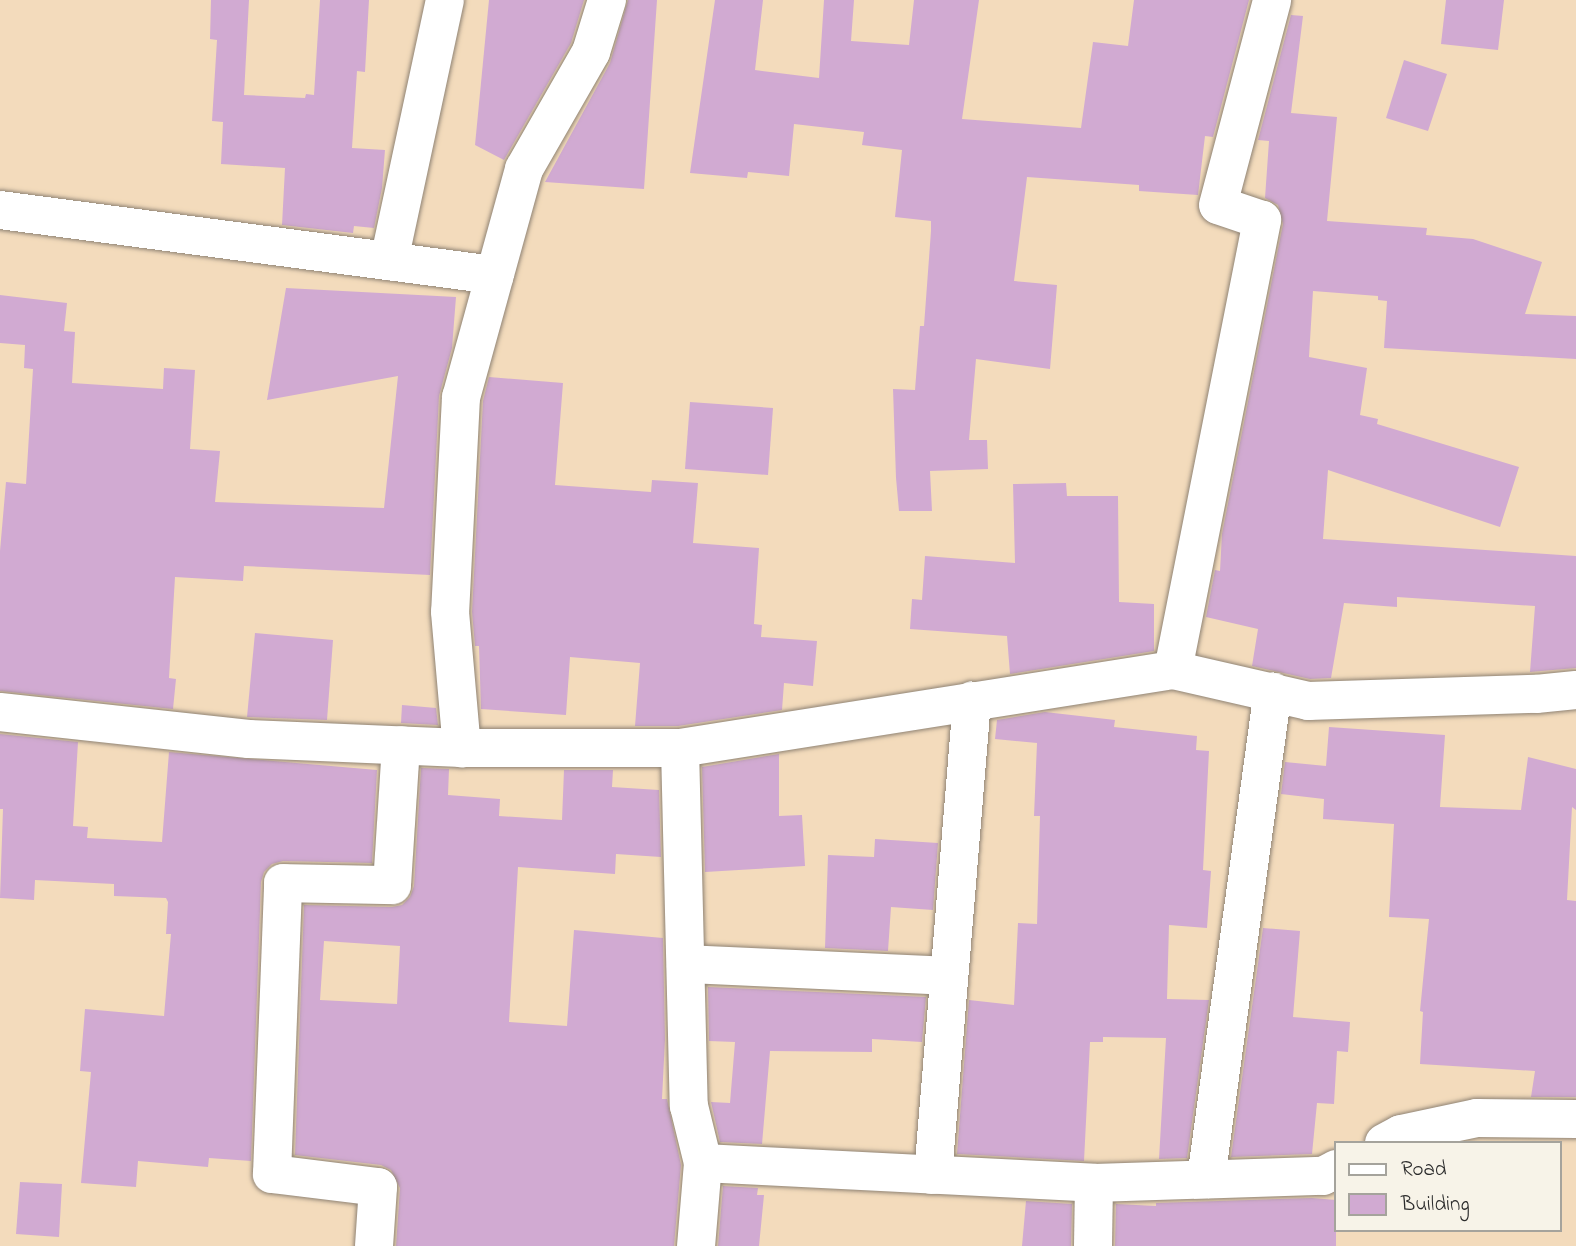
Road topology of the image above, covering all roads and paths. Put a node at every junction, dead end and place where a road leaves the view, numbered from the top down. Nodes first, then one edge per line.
1 (445, 0) edge
2 (607, 0) edge
3 (1272, 0) edge
4 (0, 210) edge
5 (389, 261) junction
6 (495, 275) junction
7 (1173, 670) junction
8 (1576, 690) edge
9 (1273, 692) junction
10 (972, 701) junction
11 (0, 712) edge
12 (401, 745) junction
13 (462, 748) junction
14 (680, 748) junction
15 (685, 964) junction
16 (949, 976) junction
17 (1576, 1119) edge
18 (1388, 1141) edge
19 (703, 1163) junction
20 (1334, 1170) edge
21 (933, 1175) junction
22 (1206, 1179) junction
23 (1094, 1183) junction
24 (374, 1246) edge
25 (696, 1246) edge
26 (1093, 1246) edge

1 - 5 street
2 - 6 street
3 - 7 street
4 - 5 street
5 - 6 street
6 - 13 street
7 - 9 street
7 - 10 street
8 - 9 street
9 - 22 street
10 - 14 street
10 - 16 street
11 - 12 street
12 - 13 street
12 - 24 street
13 - 14 street
14 - 15 street
15 - 16 street
15 - 19 street
16 - 21 street
17 - 18 street
19 - 21 street
19 - 25 street
20 - 22 street
21 - 23 street
22 - 23 street
23 - 26 street

